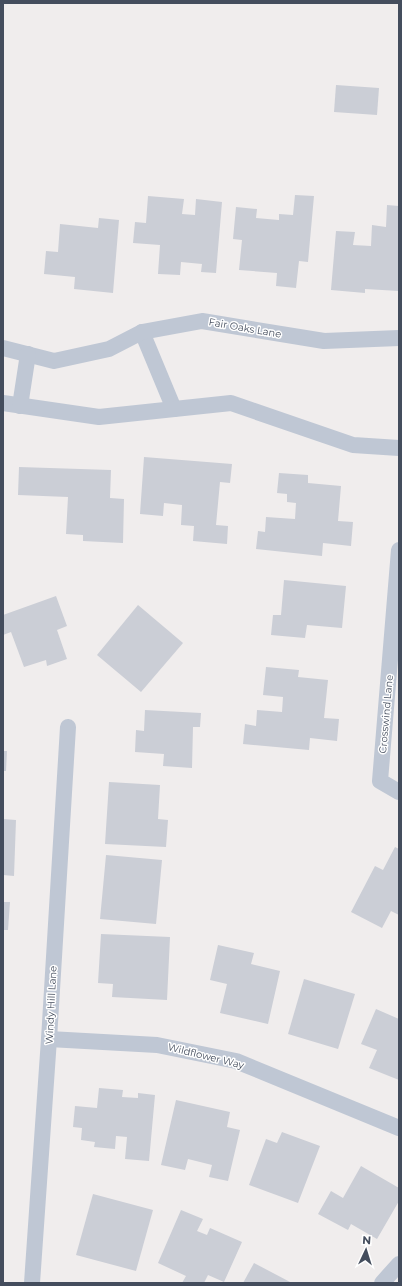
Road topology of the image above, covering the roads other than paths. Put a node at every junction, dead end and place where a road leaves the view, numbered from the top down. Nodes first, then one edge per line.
1 (142, 332) junction
2 (399, 338) edge
3 (3, 348) edge
4 (28, 354) junction
5 (3, 403) edge
6 (20, 406) junction
7 (174, 409) junction
8 (399, 448) edge
9 (399, 550) edge
10 (68, 727) dead end
11 (399, 792) edge
12 (49, 1038) junction
13 (399, 1128) edge
14 (399, 1264) edge
15 (32, 1283) edge
16 (382, 1283) edge

1 - 2 street, Fair Oaks Lane
1 - 4 street, Fair Oaks Lane
1 - 7 street
3 - 4 street, Fair Oaks Lane
4 - 6 street
5 - 6 street
6 - 7 street
7 - 8 street
9 - 11 street, Crosswind Lane
10 - 12 street, Windy Hill Lane
12 - 13 street, Wildflower Way
12 - 15 street, Windy Hill Lane
14 - 16 street

